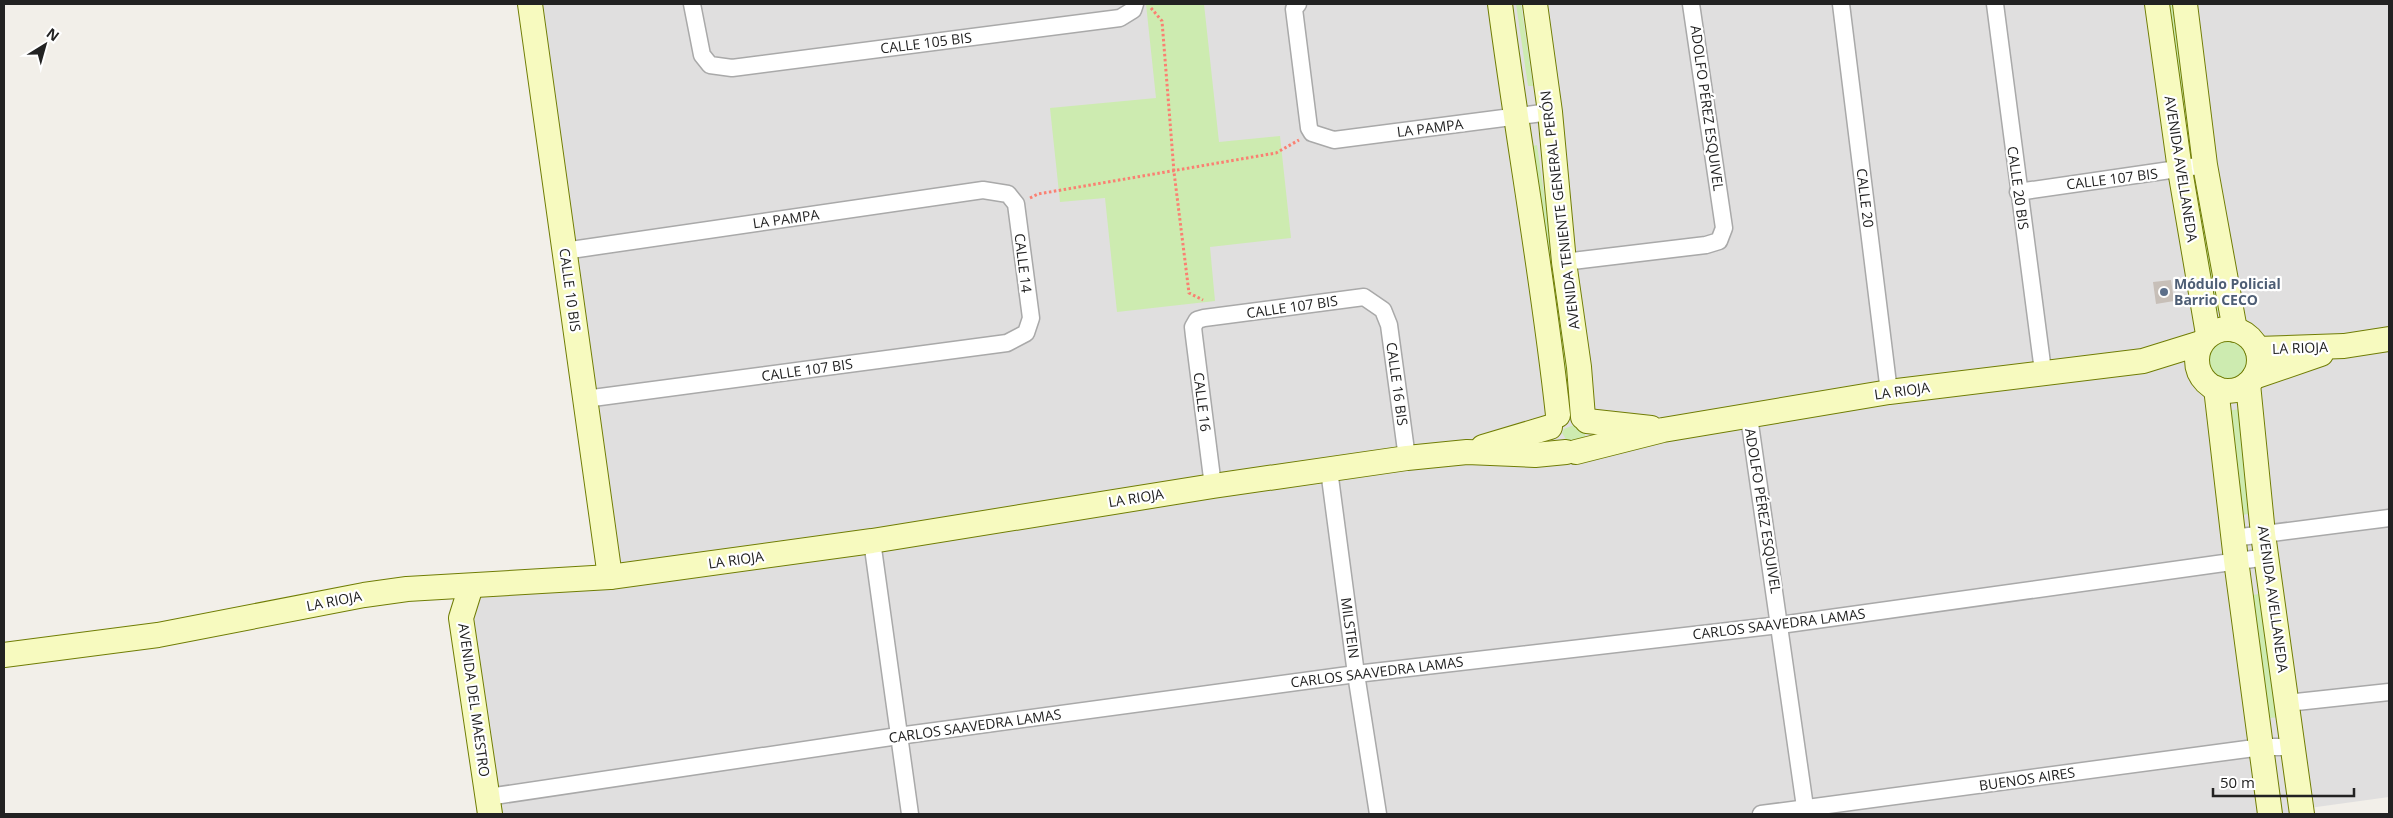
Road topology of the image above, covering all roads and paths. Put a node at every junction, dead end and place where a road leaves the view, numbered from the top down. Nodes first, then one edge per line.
1 (530, 4) edge
2 (692, 4) edge
3 (1135, 4) edge
4 (1148, 4) edge
5 (1298, 4) edge
6 (1500, 4) edge
7 (1535, 4) edge
8 (1691, 4) edge
9 (1841, 4) edge
10 (1995, 4) edge
11 (2157, 4) edge
12 (2185, 4) edge
13 (1550, 112) junction
14 (1515, 117) junction
15 (1312, 133) junction
16 (2205, 165) junction
17 (2180, 170) junction
18 (1174, 172) junction
19 (2018, 192) junction
20 (1012, 199) junction
21 (564, 251) junction
22 (1564, 262) junction
23 (1383, 310) joint
24 (1201, 319) junction
25 (2235, 330) junction
26 (1026, 333) joint
27 (2205, 338) junction
28 (2389, 339) edge
29 (2344, 346) junction
30 (2257, 349) junction
31 (2143, 360) junction
32 (2043, 371) junction
33 (2208, 380) junction
34 (2251, 381) junction
35 (1889, 392) junction
36 (585, 399) junction
37 (1749, 417) junction
38 (1585, 419) junction
39 (1554, 421) junction
40 (1663, 430) junction
41 (1467, 452) junction
42 (1571, 452) junction
43 (1407, 458) junction
44 (1329, 470) junction
45 (1213, 486) junction
46 (2389, 518) edge
47 (2263, 534) junction
48 (872, 541) junction
49 (2234, 549) junction
50 (2267, 557) junction
51 (610, 577) junction
52 (471, 586) junction
53 (1780, 625) junction
54 (4, 655) edge
55 (1356, 674) junction
56 (2389, 692) edge
57 (2288, 703) junction
58 (898, 736) junction
59 (2262, 747) junction
60 (2293, 747) junction
61 (489, 806) edge
62 (1805, 812) edge
63 (910, 814) edge
64 (1378, 814) edge
65 (1761, 814) edge
66 (2270, 814) edge
67 (2302, 814) edge

1 - 21 main road, CALLE 10 BIS
2 - 3 street, CALLE 105 BIS
4 - 18 path
5 - 15 street
6 - 14 main road, AVENIDA TENIENTE GENERAL PERÓN
7 - 13 main road, AVENIDA TENIENTE GENERAL PERÓN
8 - 22 street, ADOLFO PÉREZ ESQUIVEL
9 - 35 street, CALLE 20
10 - 19 street, CALLE 20 BIS
11 - 17 main road, AVENIDA AVELLANEDA
12 - 16 main road, AVENIDA AVELLANEDA
13 - 14 street, LA PAMPA
13 - 22 main road, AVENIDA TENIENTE GENERAL PERÓN
14 - 15 street, LA PAMPA
14 - 39 main road, AVENIDA TENIENTE GENERAL PERÓN
15 - 18 path
16 - 17 street, CALLE 107 BIS
16 - 25 main road, AVENIDA AVELLANEDA
17 - 19 street, CALLE 107 BIS
17 - 27 main road, AVENIDA AVELLANEDA
18 - 20 path
18 - 24 path
19 - 32 street, CALLE 20 BIS
20 - 21 street, LA PAMPA
20 - 26 street, CALLE 14
21 - 36 main road, CALLE 10 BIS
22 - 38 main road, AVENIDA TENIENTE GENERAL PERÓN
23 - 24 street, CALLE 107 BIS
23 - 43 street, CALLE 16 BIS
24 - 45 street, CALLE 16
25 - 27 main road
25 - 30 main road
26 - 36 street, CALLE 107 BIS
27 - 31 main road, LA RIOJA
27 - 33 main road
28 - 29 main road, LA RIOJA
29 - 30 main road, LA RIOJA
29 - 34 main road, LA RIOJA
30 - 34 main road
31 - 32 main road, LA RIOJA
31 - 33 main road, LA RIOJA
32 - 35 main road, LA RIOJA
33 - 34 main road
33 - 49 main road
34 - 47 main road, AVENIDA AVELLANEDA
35 - 37 main road, LA RIOJA
36 - 51 main road, CALLE 10 BIS
37 - 40 main road, LA RIOJA
37 - 53 street, ADOLFO PÉREZ ESQUIVEL
38 - 39 main road
38 - 40 main road, LA RIOJA
38 - 42 main road
39 - 41 main road, LA RIOJA
39 - 42 main road
40 - 42 main road, LA RIOJA
41 - 42 main road, LA RIOJA
41 - 43 main road, LA RIOJA
43 - 44 main road, LA RIOJA
44 - 45 main road, LA RIOJA
44 - 55 street, MILSTEIN
45 - 48 main road, LA RIOJA
46 - 47 street
47 - 49 street
47 - 50 main road, AVENIDA AVELLANEDA
48 - 51 main road, LA RIOJA
48 - 58 street
49 - 50 street, CARLOS SAAVEDRA LAMAS
49 - 53 street, CARLOS SAAVEDRA LAMAS
49 - 59 main road
50 - 57 main road, AVENIDA AVELLANEDA
51 - 52 main road, LA RIOJA
52 - 54 main road, LA RIOJA
52 - 61 main road, AVENIDA DEL MAESTRO
53 - 55 street, CARLOS SAAVEDRA LAMAS
53 - 62 street, ADOLFO PÉREZ ESQUIVEL
55 - 58 street, CARLOS SAAVEDRA LAMAS
55 - 64 street, MILSTEIN
56 - 57 street
57 - 60 main road, AVENIDA AVELLANEDA
58 - 61 street, CARLOS SAAVEDRA LAMAS
58 - 63 street
59 - 60 street, BUENOS AIRES
59 - 62 street, BUENOS AIRES
59 - 66 main road
60 - 67 main road, AVENIDA AVELLANEDA
62 - 65 street, BUENOS AIRES

